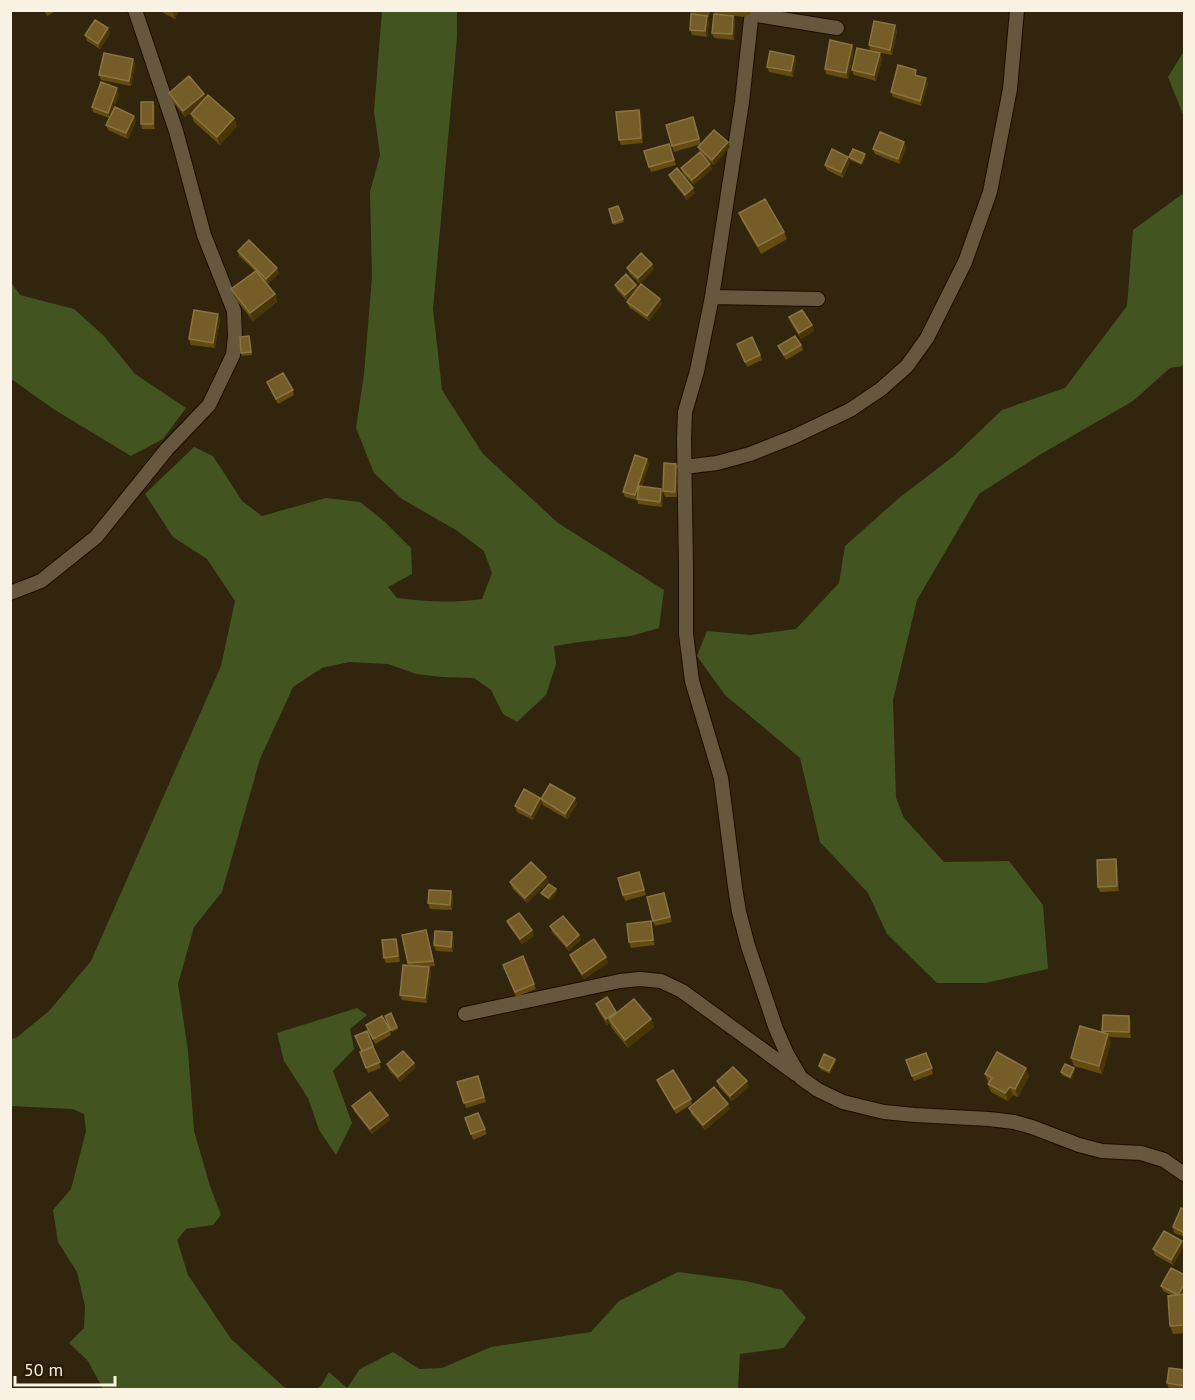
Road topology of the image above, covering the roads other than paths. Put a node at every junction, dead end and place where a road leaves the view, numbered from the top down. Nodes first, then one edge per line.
1 (135, 10) edge
2 (1017, 10) edge
3 (751, 12) edge
4 (837, 28) dead end
5 (712, 297) junction
6 (819, 299) dead end
7 (684, 467) junction
8 (10, 593) edge
9 (465, 1014) dead end
10 (801, 1077) junction
11 (1185, 1174) edge

1 - 8 street
2 - 7 street
3 - 4 street
3 - 5 street
5 - 6 street
5 - 7 street
7 - 10 street
9 - 10 street
10 - 11 street

